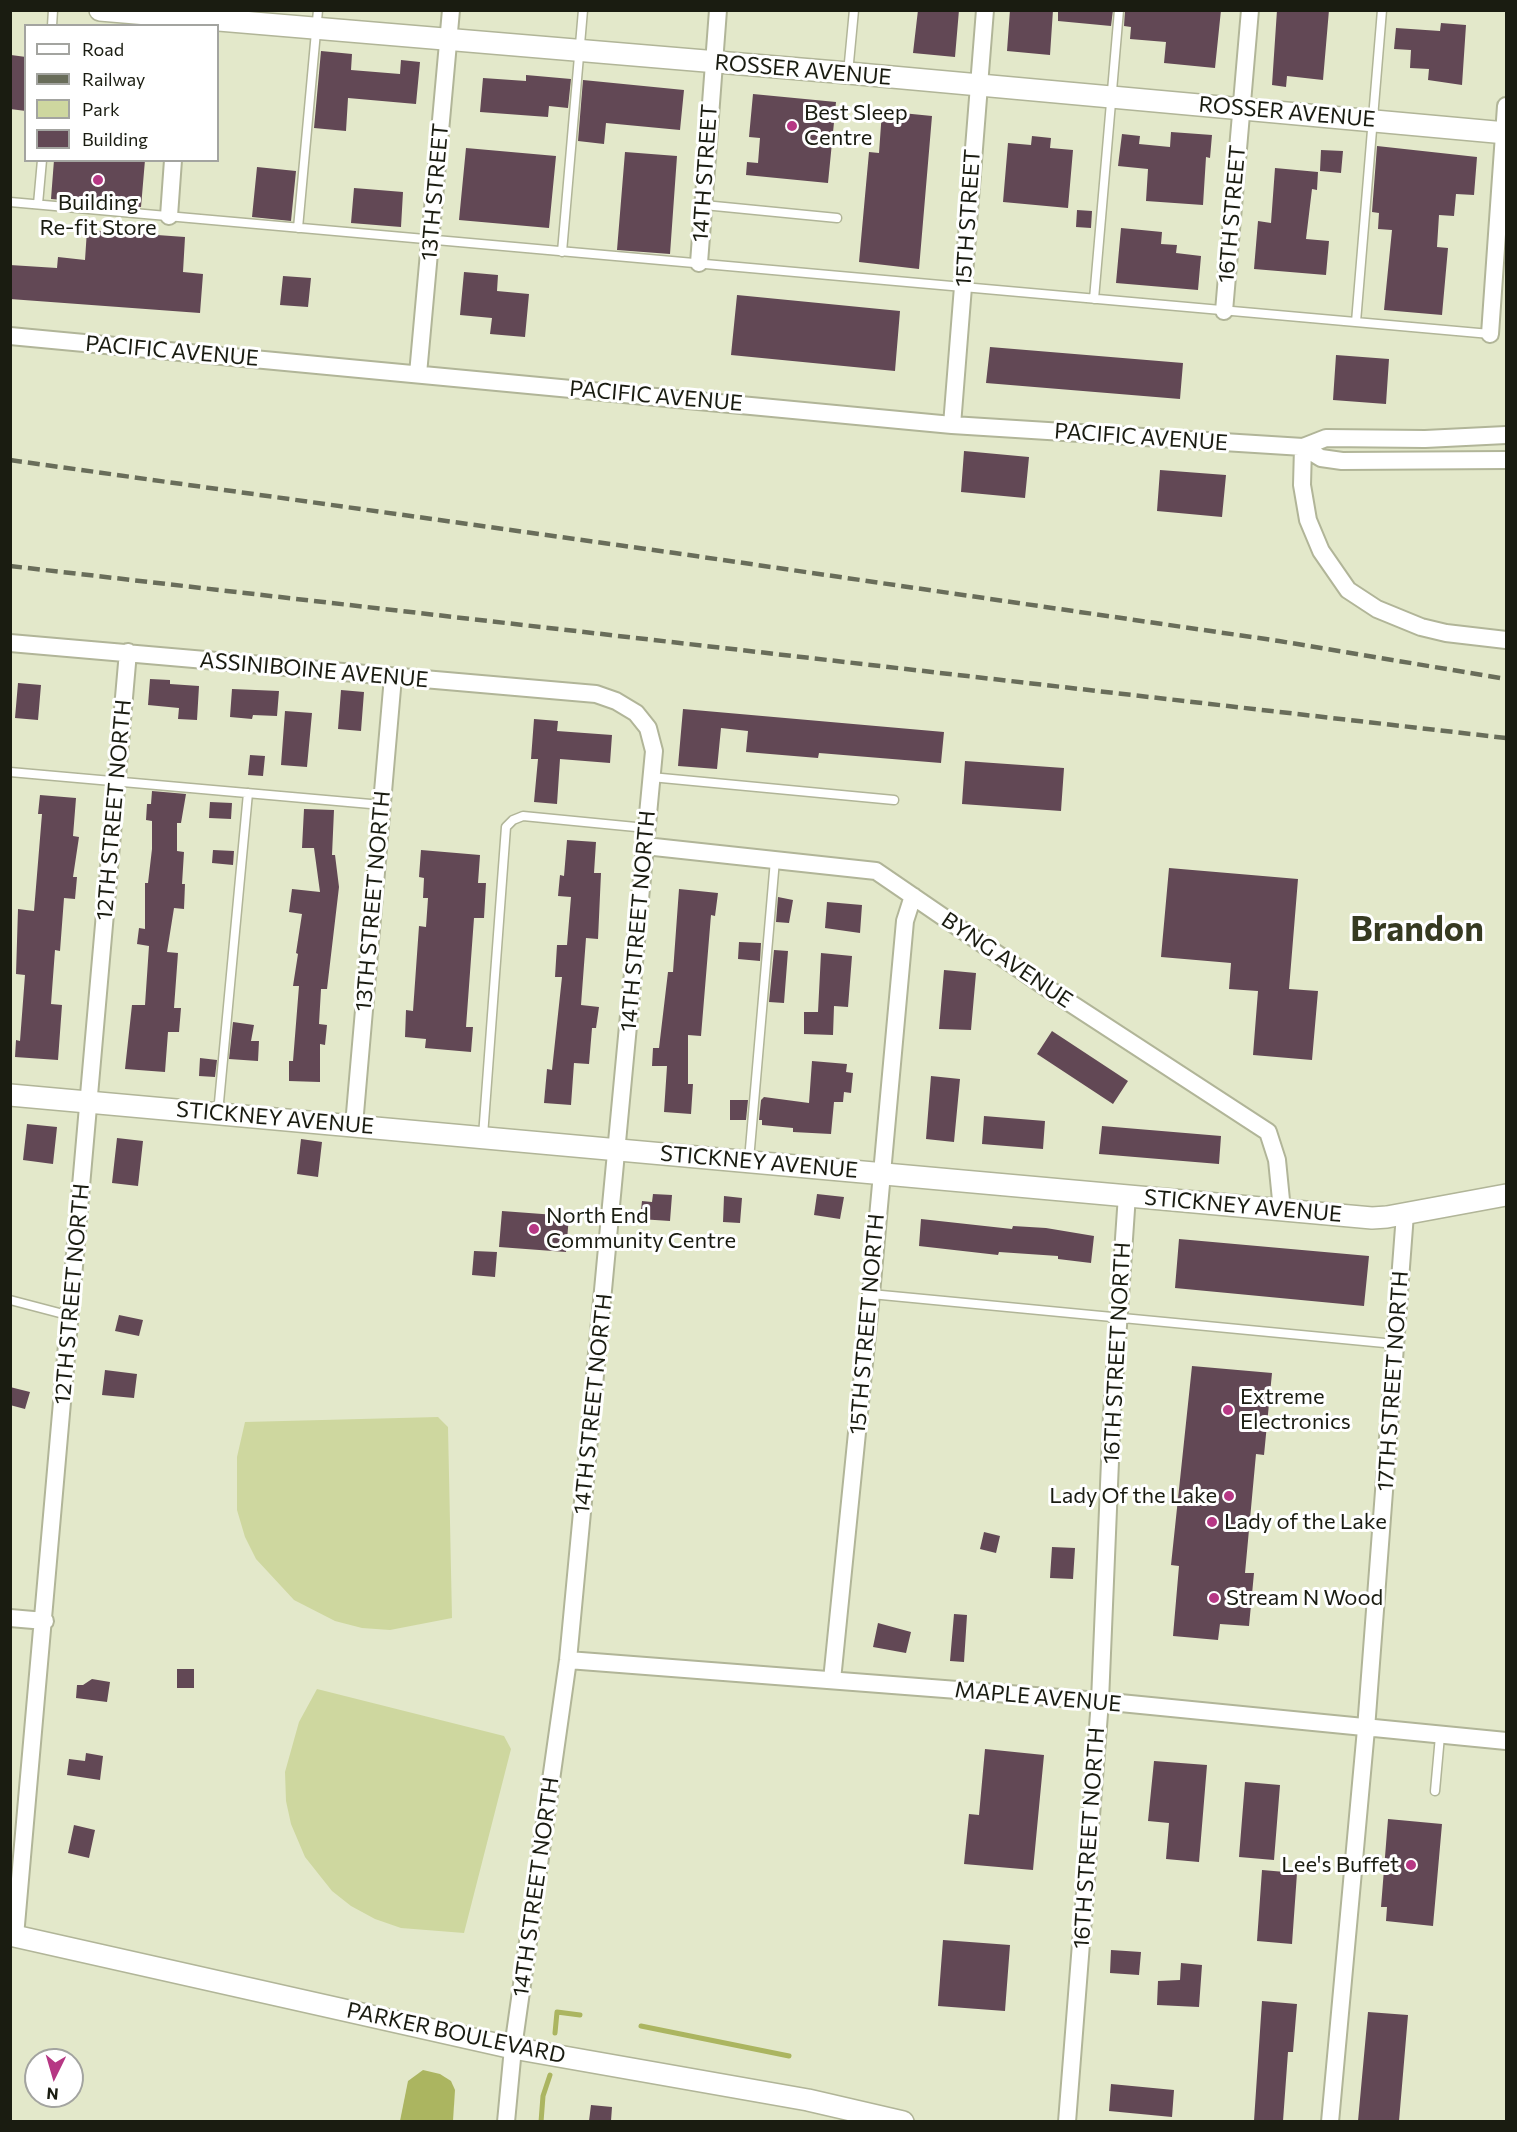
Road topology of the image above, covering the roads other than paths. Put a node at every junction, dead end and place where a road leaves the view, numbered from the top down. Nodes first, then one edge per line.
1 (99, 10) edge
2 (451, 10) edge
3 (583, 10) edge
4 (718, 10) edge
5 (854, 10) edge
6 (985, 10) edge
7 (1119, 10) edge
8 (1250, 10) edge
9 (1382, 10) edge
10 (185, 18) edge
11 (317, 20) edge
12 (448, 40) junction
13 (579, 51) junction
14 (712, 62) junction
15 (848, 73) junction
16 (978, 86) junction
17 (1112, 97) junction
18 (1506, 106) edge
19 (1241, 108) junction
20 (1373, 120) junction
21 (1505, 133) edge
22 (42, 162) edge
23 (173, 162) edge
24 (10, 202) edge
25 (38, 204) junction
26 (704, 205) junction
27 (169, 216) junction
28 (837, 218) dead end
29 (298, 228) junction
30 (431, 240) junction
31 (562, 252) junction
32 (699, 263) junction
33 (963, 287) junction
34 (1094, 299) junction
35 (1224, 311) junction
36 (1356, 322) junction
37 (1490, 334) joint
38 (10, 336) edge
39 (418, 374) junction
40 (952, 425) junction
41 (1506, 435) edge
42 (1303, 447) junction
43 (1506, 460) edge
44 (1506, 640) edge
45 (10, 643) edge
46 (128, 652) junction
47 (393, 677) junction
48 (616, 701) joint
49 (10, 772) edge
50 (651, 777) junction
51 (116, 781) junction
52 (248, 793) junction
53 (894, 801) dead end
54 (382, 805) junction
55 (646, 828) junction
56 (645, 846) junction
57 (775, 860) junction
58 (913, 896) junction
59 (10, 1095) edge
60 (88, 1101) junction
61 (218, 1113) junction
62 (354, 1125) junction
63 (483, 1136) junction
64 (618, 1149) junction
65 (749, 1160) junction
66 (881, 1173) junction
67 (1127, 1195) junction
68 (1506, 1195) edge
69 (1282, 1210) junction
70 (1405, 1214) junction
71 (871, 1294) junction
72 (10, 1300) edge
73 (71, 1316) junction
74 (1119, 1318) junction
75 (1395, 1344) junction
76 (10, 1618) edge
77 (45, 1621) junction
78 (568, 1660) junction
79 (832, 1680) junction
80 (1100, 1701) junction
81 (1366, 1729) junction
82 (1440, 1736) junction
83 (1506, 1742) edge
84 (1435, 1791) dead end
85 (13, 1935) edge
86 (513, 2048) junction
87 (506, 2121) edge
88 (903, 2121) edge
89 (1067, 2121) edge
90 (1330, 2121) edge

1 - 10 street, ROSSER AVENUE
2 - 12 street, 13TH STREET
3 - 13 lane
4 - 14 street, 14TH STREET
5 - 15 lane
6 - 16 street, 15TH STREET
7 - 17 lane
8 - 19 street, 16TH STREET
9 - 20 lane
10 - 11 street, ROSSER AVENUE
11 - 12 street, ROSSER AVENUE
11 - 29 lane
12 - 13 street, ROSSER AVENUE
12 - 30 street, 13TH STREET
13 - 14 street, ROSSER AVENUE
13 - 31 lane
14 - 15 street, ROSSER AVENUE
14 - 26 street, 14TH STREET
15 - 16 street, ROSSER AVENUE
16 - 17 street, ROSSER AVENUE
16 - 33 street, 15TH STREET
17 - 19 street, ROSSER AVENUE
17 - 34 lane
18 - 21 street
19 - 20 street, ROSSER AVENUE
19 - 35 street, 16TH STREET
20 - 21 street, ROSSER AVENUE
20 - 36 lane
21 - 37 street
22 - 25 lane
23 - 27 street
24 - 25 lane
25 - 27 lane
26 - 28 lane
26 - 32 street, 14TH STREET
27 - 29 lane
29 - 30 lane
30 - 31 lane
30 - 39 street, 13TH STREET
31 - 32 lane
32 - 33 lane
33 - 34 lane
33 - 40 street, 15TH STREET
34 - 35 lane
35 - 36 lane
36 - 37 lane
38 - 39 street, PACIFIC AVENUE
39 - 40 street, PACIFIC AVENUE
40 - 42 street, PACIFIC AVENUE
41 - 42 street, PACIFIC AVENUE
42 - 43 street, PACIFIC AVENUE
42 - 44 street
45 - 46 street, ASSINIBOINE AVENUE
46 - 47 street, ASSINIBOINE AVENUE
46 - 51 street, 12TH STREET NORTH
47 - 48 street, ASSINIBOINE AVENUE
47 - 54 street, 13TH STREET NORTH
48 - 50 street, 14TH STREET NORTH
49 - 51 lane
50 - 53 lane
50 - 55 street, 14TH STREET NORTH
51 - 52 lane
51 - 60 street, 12TH STREET NORTH
52 - 54 lane
52 - 61 lane
54 - 62 street, 13TH STREET NORTH
55 - 56 street, 14TH STREET NORTH
55 - 63 lane
56 - 57 street, BYNG AVENUE
56 - 64 street, 14TH STREET NORTH
57 - 58 street, BYNG AVENUE
57 - 65 lane
58 - 66 street, 15TH STREET NORTH
58 - 69 street, BYNG AVENUE
59 - 60 street, STICKNEY AVENUE
60 - 61 street, STICKNEY AVENUE
60 - 73 street, 12TH STREET NORTH
61 - 62 street, STICKNEY AVENUE
62 - 63 street, STICKNEY AVENUE
63 - 64 street, STICKNEY AVENUE
64 - 65 street, STICKNEY AVENUE
64 - 78 street, 14TH STREET NORTH
65 - 66 street, STICKNEY AVENUE
66 - 67 street, STICKNEY AVENUE
66 - 71 street, 15TH STREET NORTH
67 - 69 street, STICKNEY AVENUE
67 - 74 street, 16TH STREET NORTH
68 - 70 street, STICKNEY AVENUE
69 - 70 street, STICKNEY AVENUE
70 - 75 street, 17TH STREET NORTH
71 - 74 lane
71 - 79 street, 15TH STREET NORTH
72 - 73 lane
73 - 77 street, 12TH STREET NORTH
74 - 75 lane
74 - 80 street, 16TH STREET NORTH
75 - 81 street, 17TH STREET NORTH
76 - 77 street
77 - 85 street, 12TH STREET NORTH
78 - 79 street, MAPLE AVENUE
78 - 86 street, 14TH STREET NORTH
79 - 80 street, MAPLE AVENUE
80 - 81 street, MAPLE AVENUE
80 - 89 street, 16TH STREET NORTH
81 - 82 street, MAPLE AVENUE
81 - 90 street, 17TH STREET NORTH
82 - 83 street, MAPLE AVENUE
82 - 84 lane
85 - 86 street, PARKER BOULEVARD
86 - 87 street, 14TH STREET NORTH
86 - 88 street, PARKER BOULEVARD

